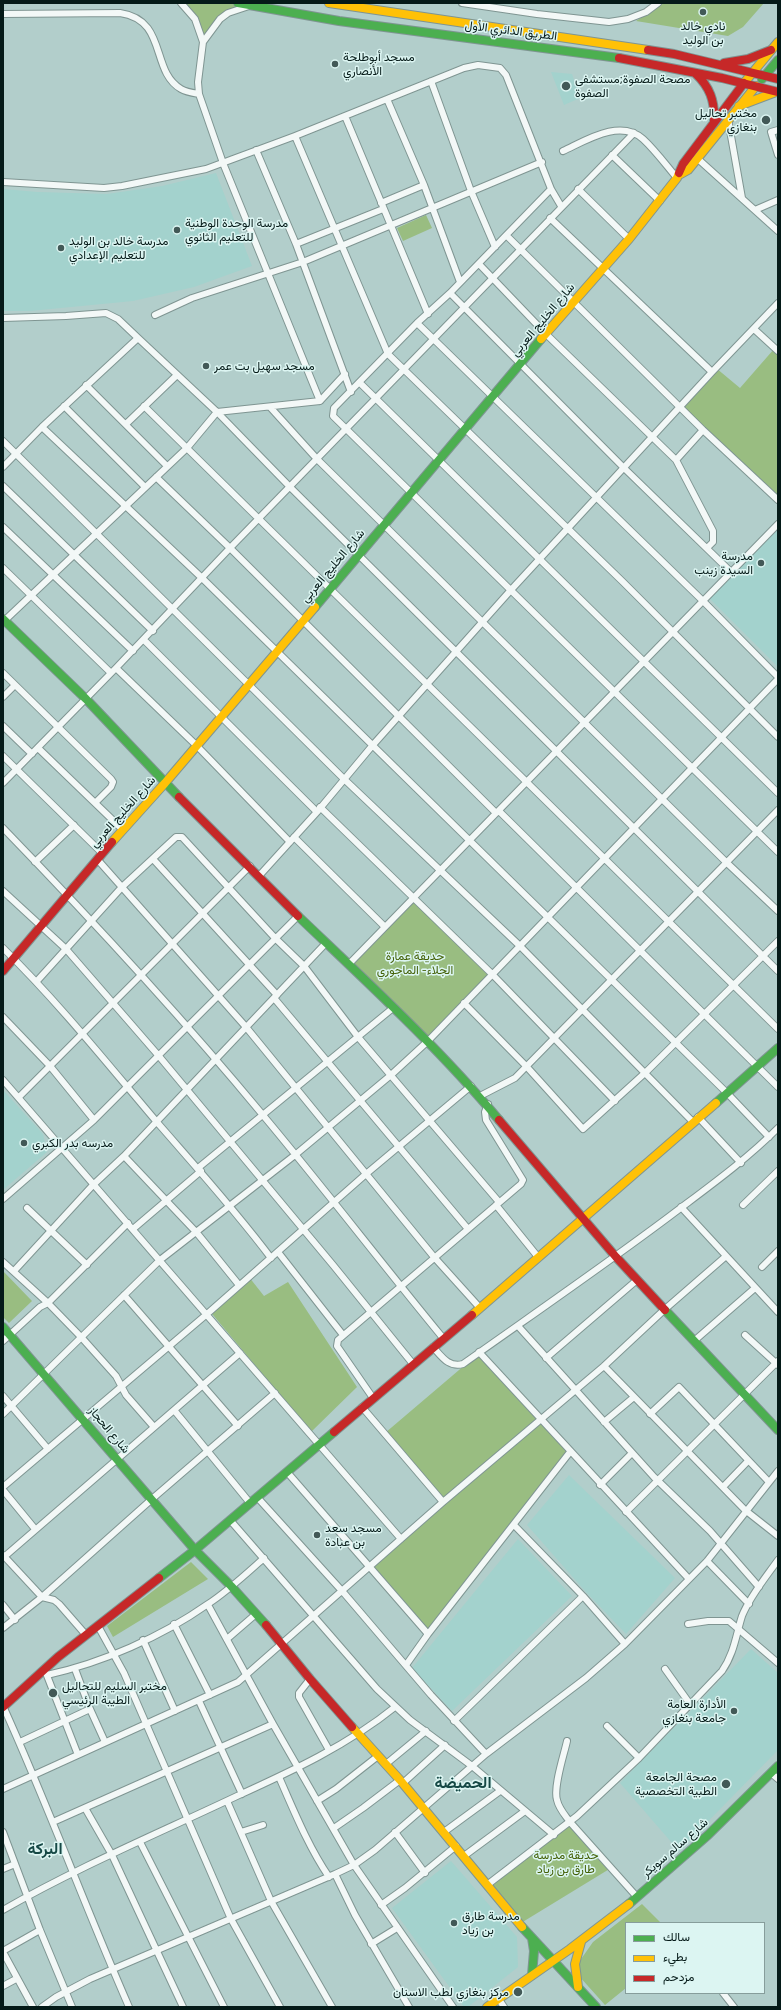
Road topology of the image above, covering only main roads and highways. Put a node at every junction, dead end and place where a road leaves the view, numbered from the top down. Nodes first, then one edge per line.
1 (238, 3) edge
2 (329, 3) edge
3 (778, 42) edge
4 (771, 50) junction
5 (778, 60) edge
6 (718, 64) junction
7 (694, 72) junction
8 (754, 72) junction
9 (765, 75) junction
10 (778, 79) edge
11 (744, 83) junction
12 (756, 86) junction
13 (777, 92) edge
14 (739, 106) junction
15 (714, 121) junction
16 (678, 176) junction
17 (4, 621) edge
18 (165, 783) junction
19 (3, 971) edge
20 (778, 1048) edge
21 (584, 1219) junction
22 (3, 1328) edge
23 (6, 1338) edge
24 (778, 1430) edge
25 (195, 1550) junction
26 (3, 1706) edge
27 (778, 1766) edge
28 (532, 1937) junction
29 (582, 1941) junction
30 (553, 1960) junction
31 (532, 1975) junction
32 (579, 1988) junction
33 (487, 2007) edge
34 (596, 2007) edge

1 - 7 main road, الطريق الدائري الأول
2 - 6 main road, الطريق الدائري الأول
3 - 4 main road, شارع الخليج العربي
4 - 6 main road
4 - 8 main road, شارع الخليج العربي
5 - 9 main road, شارع الخليج العربي
6 - 8 main road, الطريق الدائري الأول
7 - 11 main road, الطريق الدائري الأول
7 - 15 main road
8 - 9 main road, الطريق الدائري الأول
8 - 11 main road, شارع الخليج العربي
9 - 10 main road, الطريق الدائري الأول
9 - 12 main road, شارع الخليج العربي
11 - 12 main road, الطريق الدائري الأول
11 - 15 main road, شارع الخليج العربي
12 - 13 main road, الطريق الدائري الأول
12 - 14 main road, شارع الخليج العربي
13 - 14 main road
14 - 16 main road, شارع الخليج العربي
15 - 16 main road, شارع الخليج العربي
16 - 18 main road, شارع الخليج العربي
17 - 18 main road
18 - 19 main road, شارع الخليج العربي
18 - 21 main road
20 - 21 main road
21 - 24 main road
21 - 25 main road
22 - 23 main road, شارع الحجاز
23 - 25 main road, شارع الحجاز
25 - 26 main road
25 - 28 main road, شارع الحجاز
27 - 29 main road, شارع سالم سويكر
28 - 30 main road, شارع الحجاز
28 - 31 main road
29 - 30 main road, شارع سالم سويكر
29 - 32 main road
30 - 31 main road, شارع سالم سويكر
30 - 32 main road, شارع الحجاز
31 - 33 main road, شارع سالم سويكر
32 - 34 main road, شارع الحجاز

